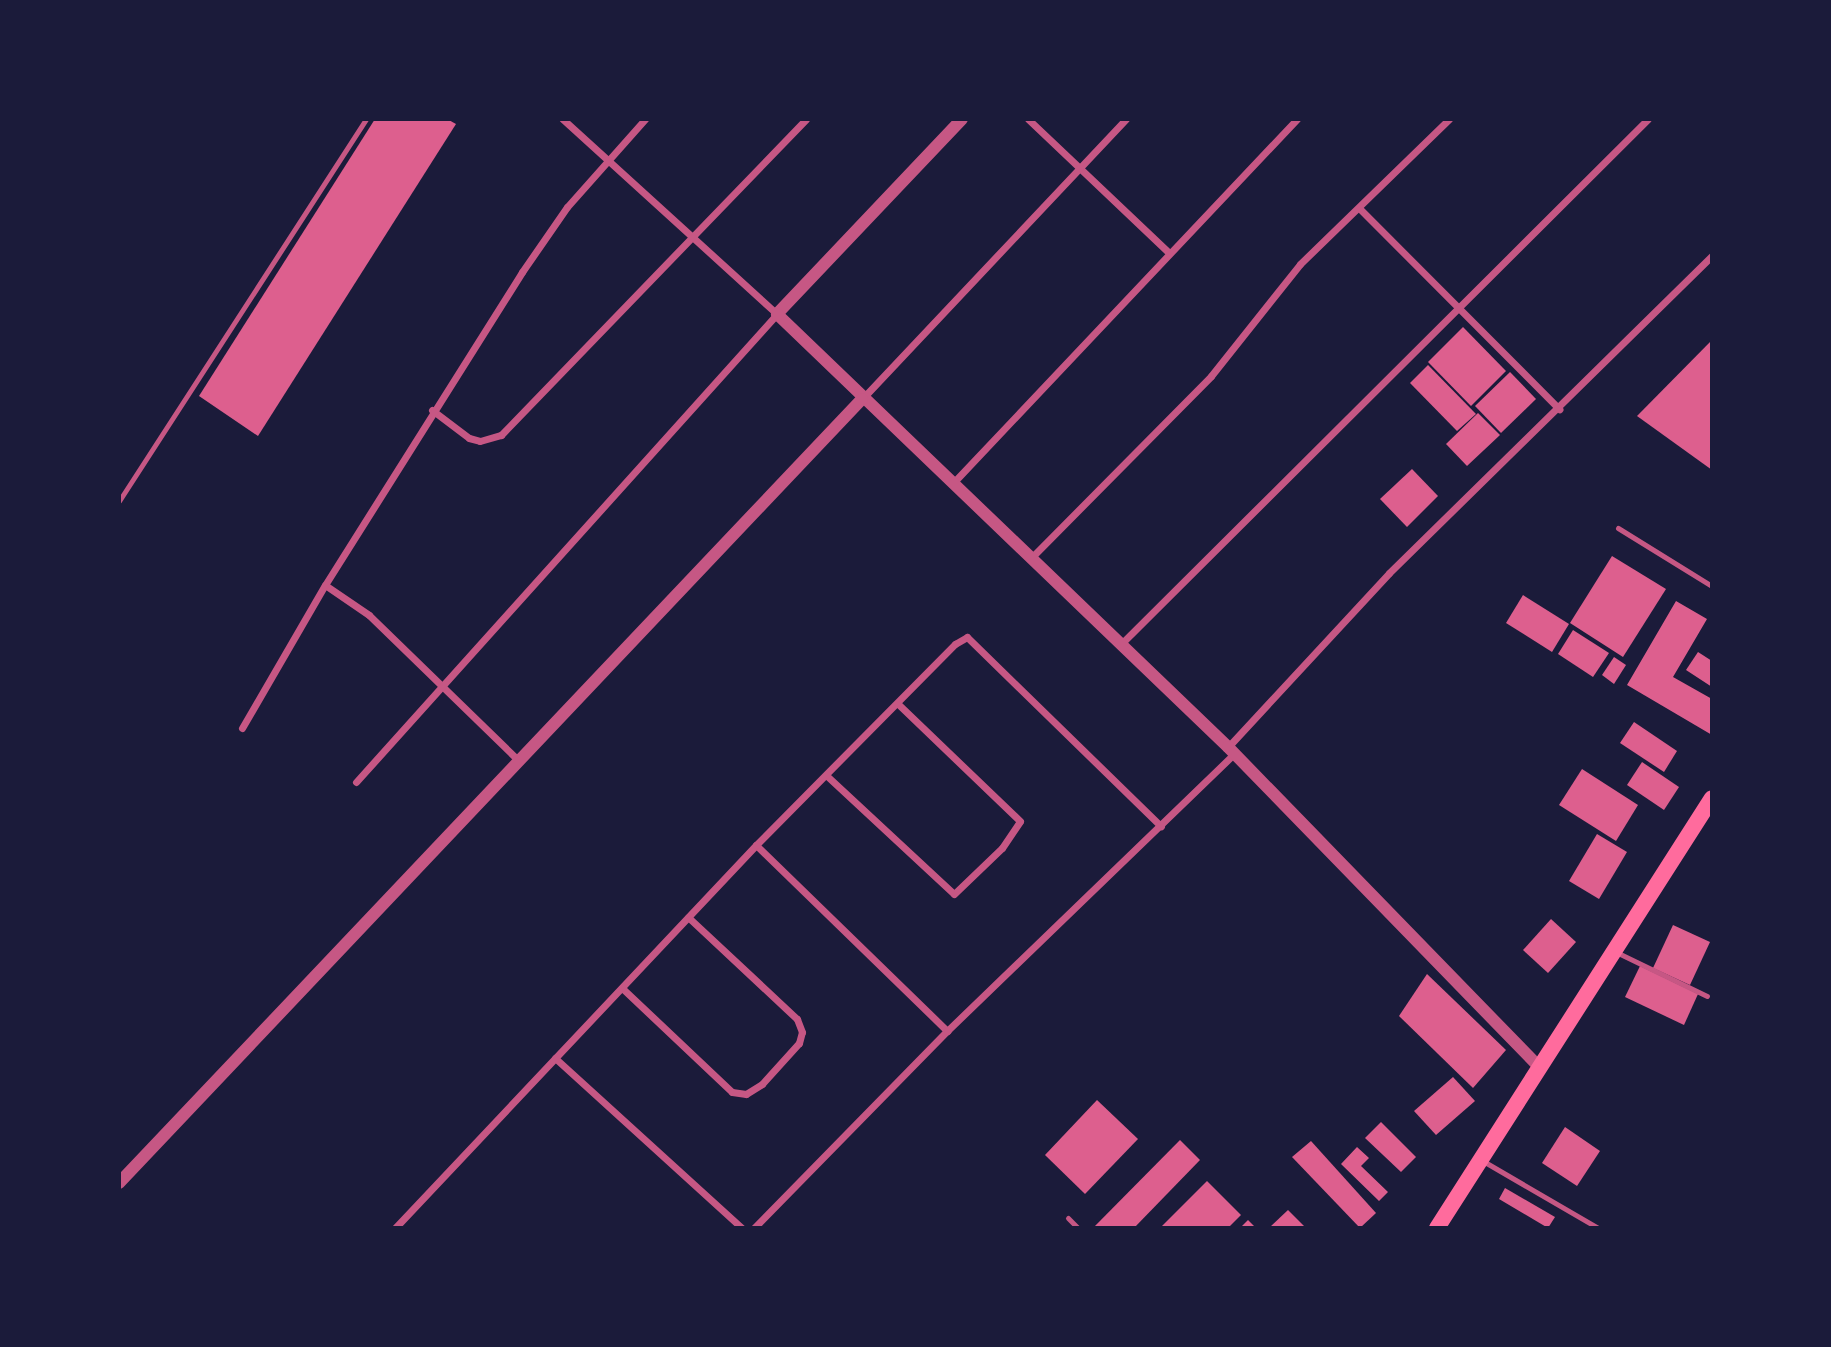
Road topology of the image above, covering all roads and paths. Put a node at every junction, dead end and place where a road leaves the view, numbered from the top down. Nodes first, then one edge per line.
1 (366, 119) edge
2 (563, 119) edge
3 (645, 119) edge
4 (806, 119) edge
5 (962, 119) edge
6 (1028, 119) edge
7 (1126, 119) edge
8 (1297, 119) edge
9 (1450, 119) edge
10 (1648, 119) edge
11 (607, 160) junction
12 (1080, 167) junction
13 (1359, 208) junction
14 (692, 238) junction
15 (1167, 252) junction
16 (1712, 256) edge
17 (1458, 310) junction
18 (777, 314) junction
19 (862, 399) junction
20 (1559, 409) junction
21 (432, 410) junction
22 (953, 483) junction
23 (119, 501) edge
24 (1618, 528) dead end
25 (1033, 556) junction
26 (325, 585) junction
27 (1712, 586) edge
28 (1122, 643) junction
29 (440, 687) junction
30 (897, 703) junction
31 (242, 728) dead end
32 (1231, 750) junction
33 (518, 760) junction
34 (827, 776) junction
35 (356, 782) dead end
36 (1712, 798) edge
37 (1161, 826) junction
38 (756, 845) junction
39 (688, 917) junction
40 (1616, 951) junction
41 (622, 988) junction
42 (1707, 996) dead end
43 (947, 1031) junction
44 (555, 1058) junction
45 (1539, 1067) junction
46 (1480, 1160) junction
47 (119, 1183) edge
48 (1068, 1218) dead end
49 (397, 1227) edge
50 (741, 1228) edge
51 (754, 1228) edge
52 (1078, 1228) edge
53 (1437, 1228) edge
54 (1598, 1228) edge

1 - 23 lane
2 - 11 street
3 - 11 street
4 - 14 street
5 - 18 street
6 - 12 street
7 - 12 street
8 - 15 street
9 - 13 street
10 - 17 street
11 - 14 street
11 - 21 street
12 - 15 street
12 - 19 street
13 - 17 street
13 - 25 street
14 - 18 street
14 - 21 street
15 - 22 street
16 - 20 street
17 - 20 street
17 - 28 street
18 - 19 street
18 - 29 street
19 - 22 street
19 - 33 street
20 - 32 street
21 - 26 street
22 - 25 street
24 - 27 lane
25 - 28 street
26 - 29 street
26 - 31 street
28 - 32 street
29 - 33 street
29 - 35 street
30 - 34 street
30 - 34 street
30 - 37 street
32 - 37 street
32 - 45 street
33 - 47 street
34 - 38 street
36 - 40 main road
37 - 43 street
38 - 39 street
38 - 43 street
39 - 41 street
39 - 41 street
40 - 42 lane
40 - 45 main road
41 - 44 street
43 - 51 street
44 - 49 street
44 - 50 street
45 - 46 main road
46 - 53 main road
46 - 54 lane
48 - 52 lane

